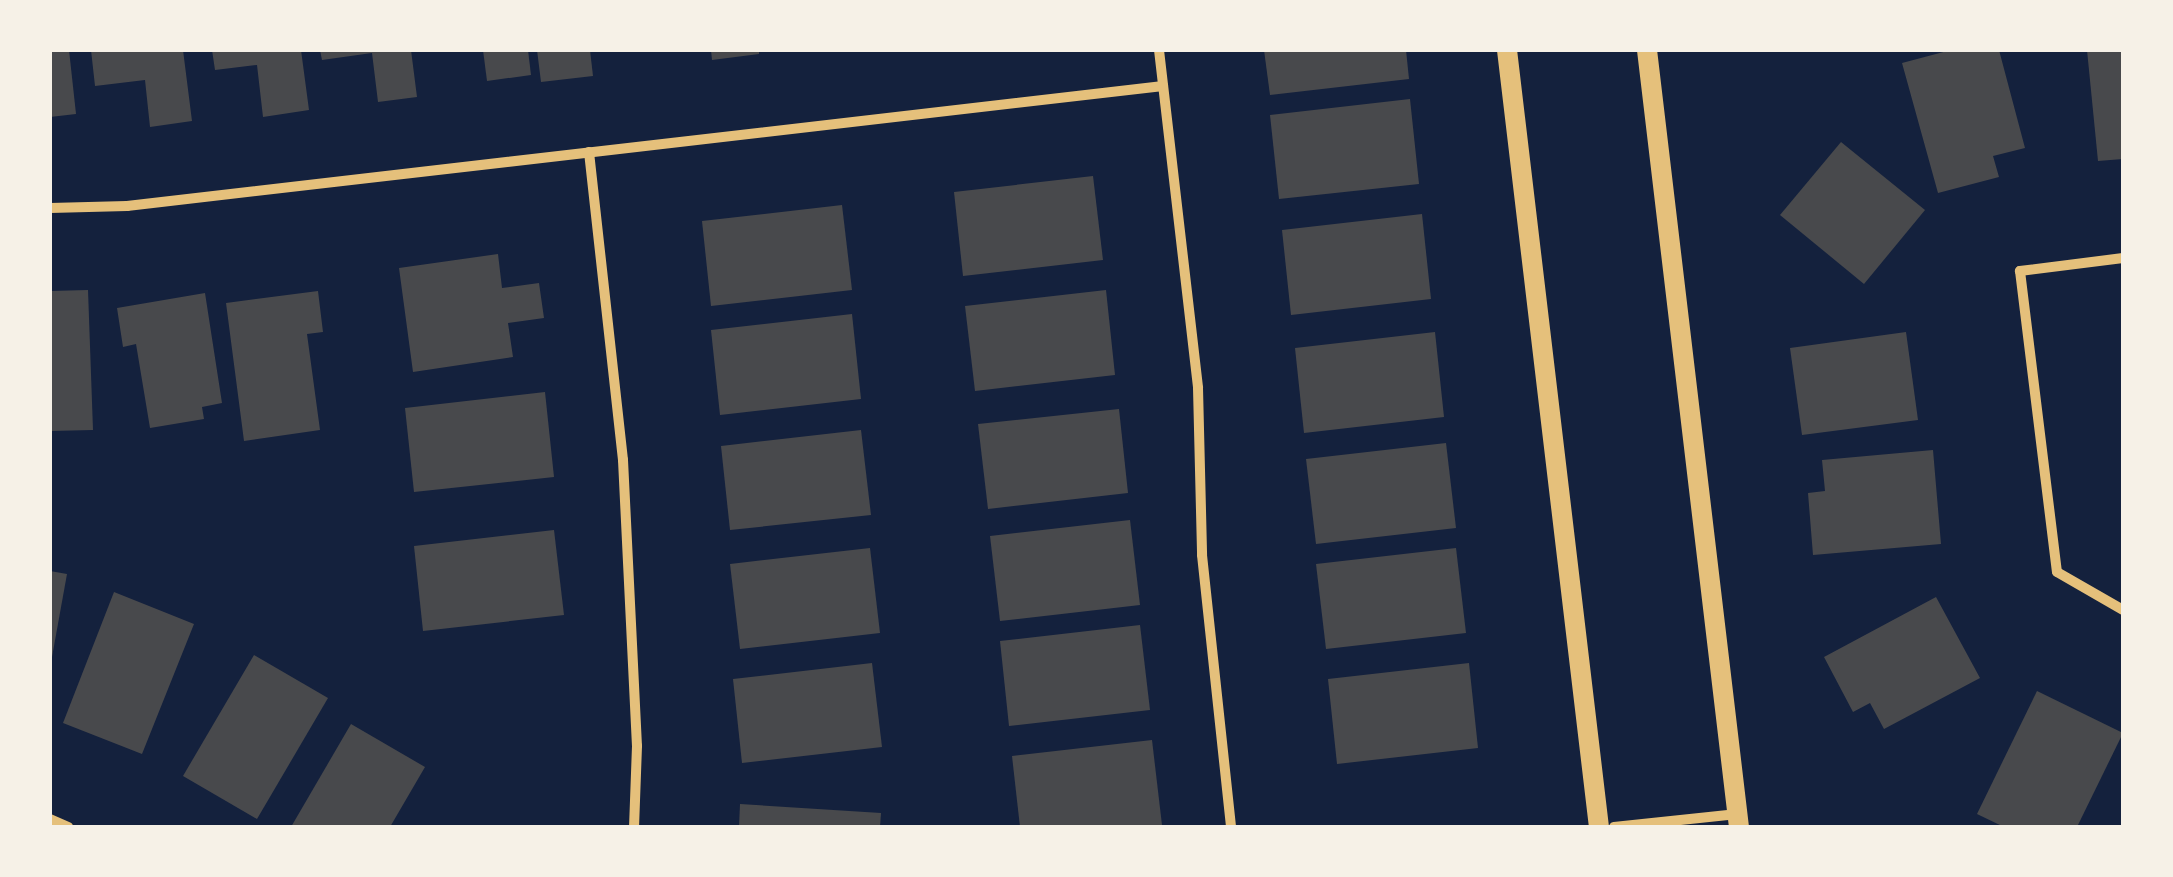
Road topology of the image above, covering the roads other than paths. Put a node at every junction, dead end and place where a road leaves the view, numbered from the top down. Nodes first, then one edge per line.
1 (1159, 50) edge
2 (1507, 50) edge
3 (1647, 50) edge
4 (1164, 86) junction
5 (588, 152) junction
6 (50, 208) edge
7 (2123, 258) edge
8 (2123, 610) edge
9 (50, 819) edge
10 (1738, 821) edge
11 (68, 827) edge
12 (634, 827) edge
13 (1231, 827) edge
14 (1599, 827) edge
15 (1614, 827) edge

1 - 4 street
2 - 14 main road
3 - 10 main road
4 - 5 street
4 - 13 street
5 - 6 street
5 - 12 street
7 - 8 street
9 - 11 street
10 - 15 street

